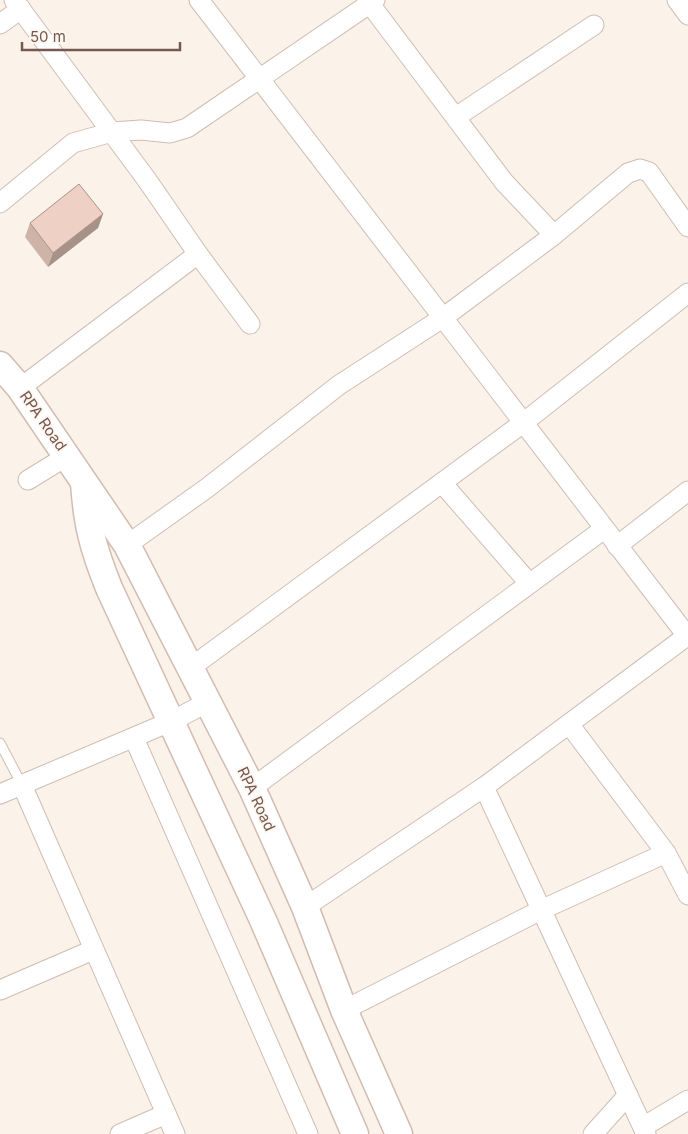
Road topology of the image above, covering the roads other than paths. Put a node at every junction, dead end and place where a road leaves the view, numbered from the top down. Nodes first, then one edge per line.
1 (199, 0) edge
2 (677, 0) edge
3 (371, 1) edge
4 (18, 5) edge
5 (688, 15) edge
6 (0, 24) edge
7 (594, 25) dead end
8 (260, 78) junction
9 (456, 117) junction
10 (112, 132) junction
11 (0, 203) edge
12 (688, 227) edge
13 (554, 235) junction
14 (198, 254) junction
15 (688, 293) edge
16 (444, 317) junction
17 (250, 324) dead end
18 (0, 364) edge
19 (20, 388) junction
20 (523, 423) junction
21 (67, 456) junction
22 (28, 480) dead end
23 (83, 480) junction
24 (442, 483) junction
25 (688, 491) edge
26 (604, 528) junction
27 (126, 545) junction
28 (617, 546) junction
29 (529, 584) junction
30 (688, 637) edge
31 (190, 668) junction
32 (208, 702) junction
33 (172, 721) junction
34 (569, 724) junction
35 (134, 738) junction
36 (0, 743) edge
37 (22, 785) junction
38 (484, 787) junction
39 (252, 788) junction
40 (0, 794) edge
41 (666, 853) junction
42 (688, 895) edge
43 (304, 907) junction
44 (542, 910) junction
45 (93, 950) junction
46 (0, 990) edge
47 (344, 1010) junction
48 (628, 1095) junction
49 (688, 1100) edge
50 (166, 1114) junction
51 (645, 1131) edge
52 (120, 1134) edge
53 (175, 1134) edge
54 (308, 1134) edge
55 (355, 1134) edge
56 (399, 1134) edge
57 (593, 1134) edge

1 - 8 street
2 - 5 street
3 - 8 street
3 - 9 street
4 - 6 street
4 - 10 street
7 - 9 street
8 - 10 street
8 - 16 street
9 - 13 street
10 - 11 street
10 - 14 street
12 - 13 street
13 - 16 street
14 - 17 street
14 - 19 street
15 - 20 street
16 - 20 street
16 - 27 street
18 - 19 street, RPA Road
19 - 21 street, RPA Road
20 - 24 street
20 - 26 street
21 - 22 street
21 - 23 street, RPA Road
23 - 27 street, RPA Road
23 - 33 street, RPA Road
24 - 29 street
24 - 31 street
25 - 28 street
26 - 28 street
26 - 29 street
27 - 31 street, RPA Road
28 - 30 street
29 - 39 street
30 - 34 street
31 - 32 street, RPA Road
32 - 33 street
32 - 39 street, RPA Road
33 - 35 street
33 - 55 street, RPA Road
34 - 38 street
34 - 41 street
35 - 37 street
35 - 54 street
36 - 37 lane
37 - 40 street
37 - 45 street
38 - 43 street
38 - 44 street
39 - 43 street, RPA Road
41 - 42 street
41 - 44 street
43 - 47 street, RPA Road
44 - 47 street
44 - 48 street
45 - 46 street
45 - 50 street
47 - 56 street, RPA Road
48 - 51 street
48 - 57 street
49 - 51 street
50 - 52 street
50 - 53 street

